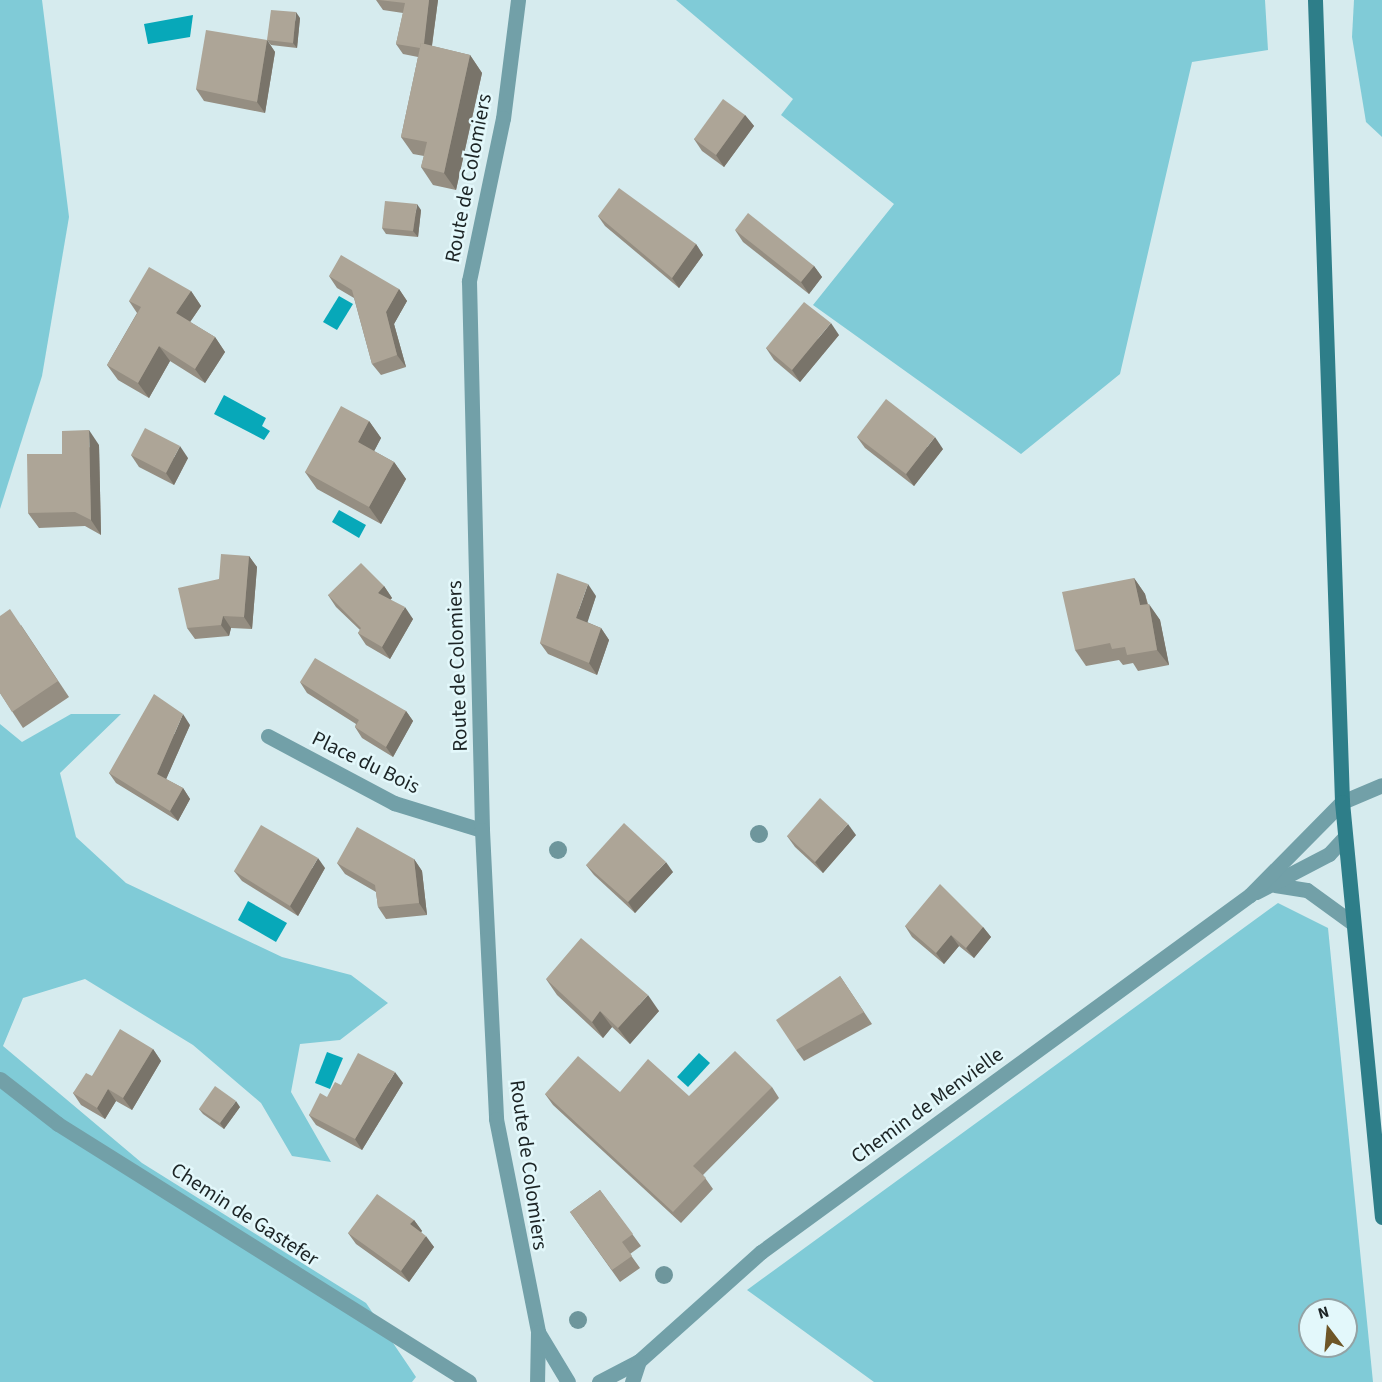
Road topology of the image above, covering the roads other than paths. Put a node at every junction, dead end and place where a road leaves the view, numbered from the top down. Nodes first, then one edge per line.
1 (518, 0) edge
2 (1315, 0) edge
3 (268, 736) dead end
4 (1382, 784) edge
5 (1341, 802) junction
6 (482, 830) junction
7 (1344, 838) junction
8 (1275, 885) junction
9 (1250, 894) junction
10 (1351, 922) junction
11 (0, 1079) edge
12 (1382, 1217) edge
13 (538, 1332) junction
14 (639, 1360) junction
15 (470, 1382) edge
16 (537, 1382) edge
17 (568, 1382) edge
18 (599, 1382) edge
19 (632, 1382) edge

1 - 6 street, Route de Colomiers
2 - 5 main road
3 - 6 street, Place du Bois
4 - 5 street, Chemin de Menvielle
5 - 7 main road
5 - 9 street, Chemin de Menvielle
6 - 13 street, Route de Colomiers
7 - 8 street, Chemin de Menvielle
7 - 10 main road
8 - 9 street, Chemin de Menvielle
8 - 10 street, Chemin de Menvielle
9 - 14 street, Chemin de Menvielle
10 - 12 main road
11 - 15 street, Chemin de Gastefer
13 - 16 street, Route de Colomiers
13 - 17 street, Route de Colomiers
14 - 18 street, Chemin de Menvielle
14 - 19 street

